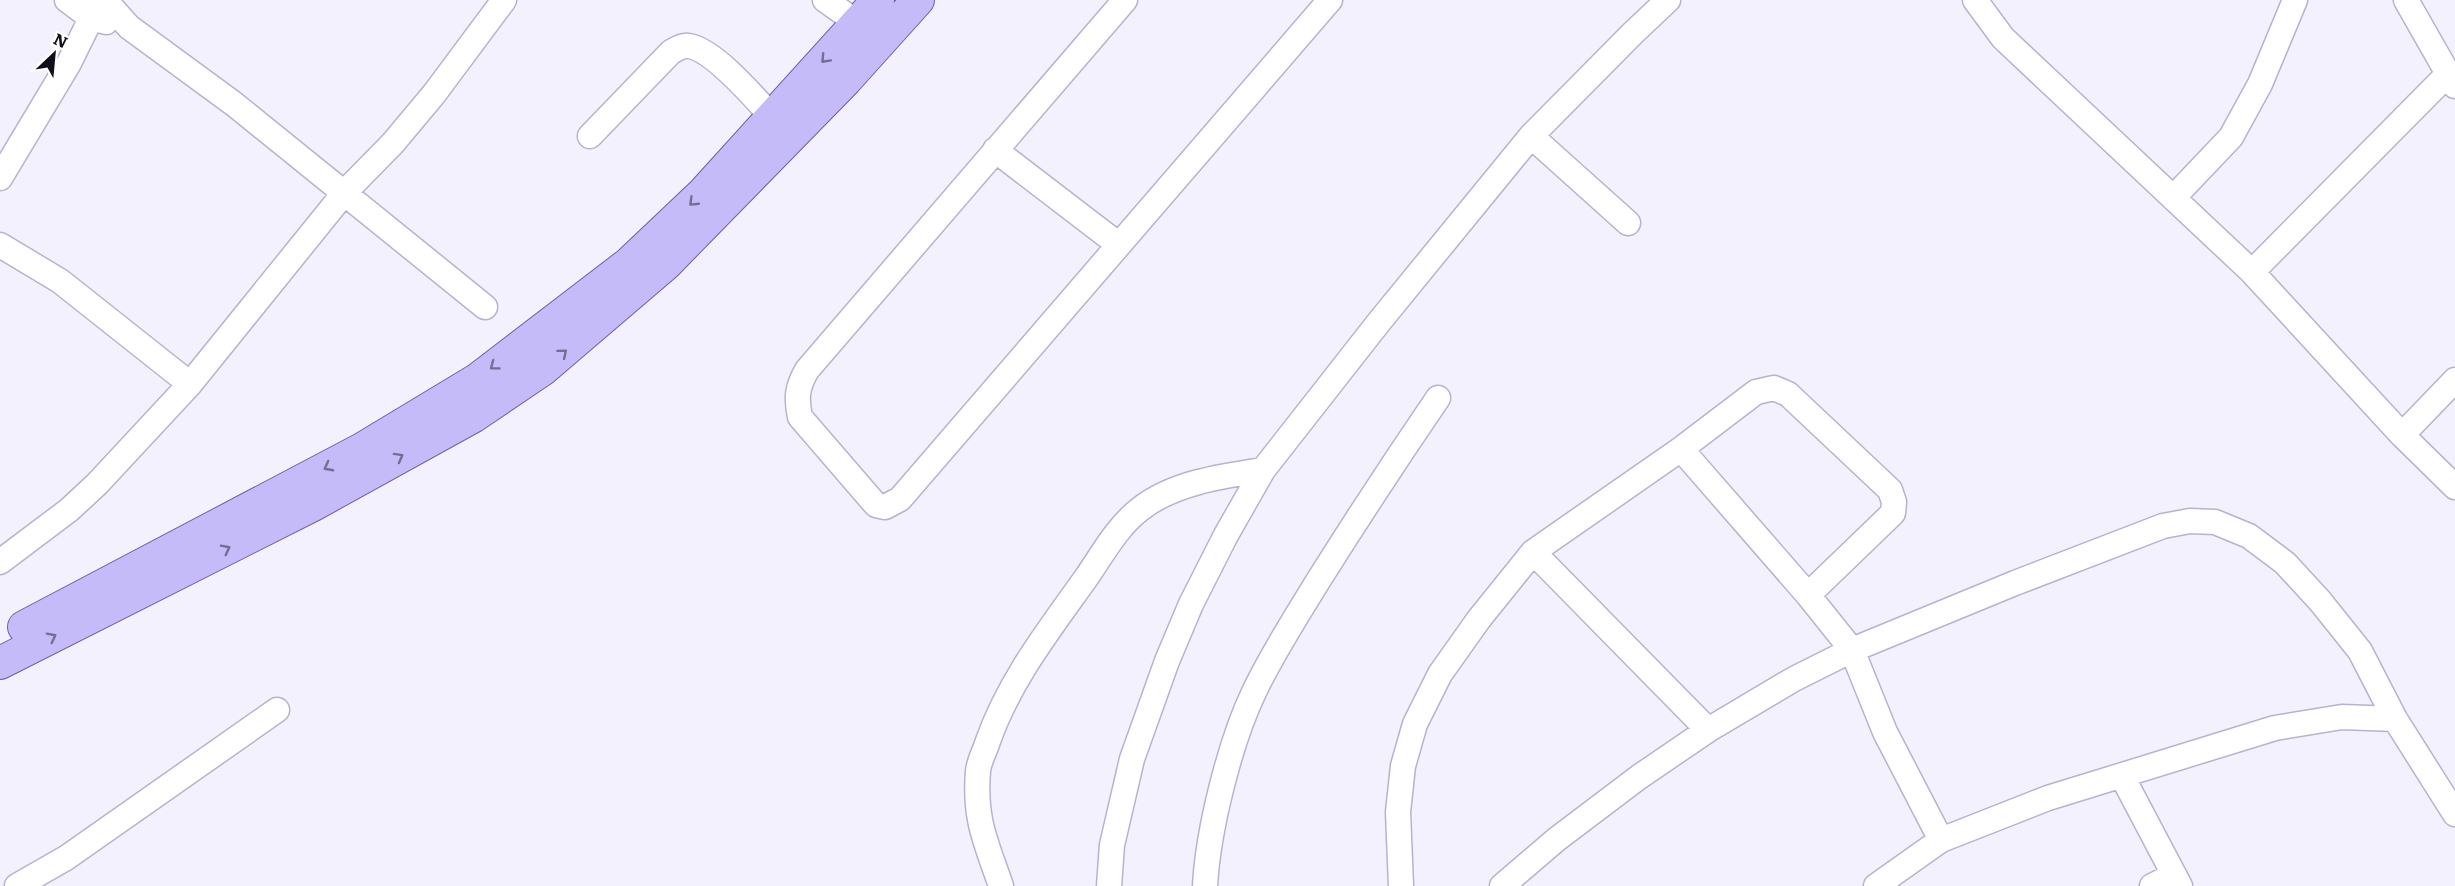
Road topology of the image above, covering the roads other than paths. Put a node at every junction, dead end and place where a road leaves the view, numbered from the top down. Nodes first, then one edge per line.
1 (67, 0) edge
2 (504, 0) edge
3 (825, 0) edge
4 (878, 0) edge
5 (918, 0) edge
6 (1125, 0) edge
7 (1668, 0) edge
8 (1975, 0) edge
9 (2295, 0) edge
10 (2406, 0) edge
11 (1323, 2) edge
12 (99, 6) edge
13 (859, 24) junction
14 (2452, 80) edge
15 (772, 117) junction
16 (590, 136) dead end
17 (1531, 136) junction
18 (995, 150) junction
19 (0, 178) edge
20 (345, 192) junction
21 (2173, 198) junction
22 (1628, 223) dead end
23 (0, 244) edge
24 (1119, 245) junction
25 (2252, 272) junction
26 (485, 307) dead end
27 (2455, 380) edge
28 (190, 384) junction
29 (1438, 398) dead end
30 (2402, 435) junction
31 (1681, 449) junction
32 (1263, 470) junction
33 (2455, 487) edge
34 (1533, 552) junction
35 (0, 562) edge
36 (1808, 595) junction
37 (0, 640) edge
38 (1852, 650) junction
39 (0, 663) edge
40 (277, 710) dead end
41 (2396, 719) junction
42 (1708, 730) junction
43 (2122, 776) junction
44 (2455, 814) edge
45 (1941, 840) junction
46 (2177, 880) edge
47 (16, 886) edge
48 (1001, 886) edge
49 (1109, 886) edge
50 (1205, 886) edge
51 (1401, 886) edge
52 (1502, 886) edge
53 (1876, 886) edge
54 (2152, 886) edge

1 - 12 street
2 - 20 street
3 - 13 street
4 - 13 main road
39 -> 5 main road
6 - 18 street
7 - 17 street
8 - 21 street
9 - 21 street
10 - 14 street
11 - 24 street
12 - 19 street
12 - 20 street
13 -> 15 main road
14 - 25 street
15 - 16 street
15 -> 37 main road
17 - 22 street
17 - 32 street
18 - 24 street
18 - 24 street
20 - 26 street
20 - 28 street
21 - 25 street
23 - 28 street
25 - 30 street
27 - 30 street
28 - 35 street
29 - 50 street
30 - 33 street
31 - 34 street
31 - 36 street
31 - 36 street
32 - 48 street
32 - 49 street
34 - 42 street
34 - 51 street
36 - 38 street
38 - 41 street
38 - 42 street
38 - 45 street
40 - 47 street
41 - 43 street
41 - 44 street
42 - 52 street
43 - 45 street
43 - 46 street
45 - 53 street
46 - 54 street

